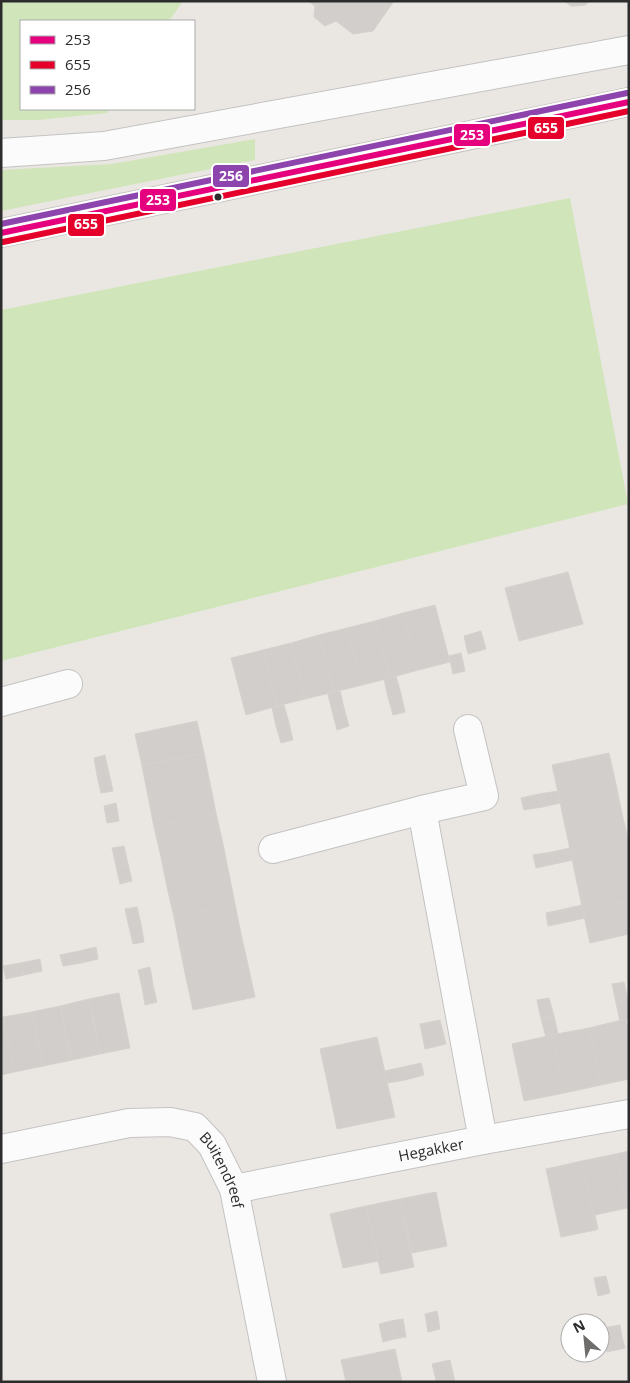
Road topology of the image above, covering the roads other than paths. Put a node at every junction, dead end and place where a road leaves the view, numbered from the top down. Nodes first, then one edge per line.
1 (629, 50) edge
2 (629, 102) edge
3 (1, 153) edge
4 (1, 234) edge
5 (68, 684) dead end
6 (1, 702) edge
7 (468, 729) dead end
8 (422, 810) junction
9 (273, 849) dead end
10 (629, 1114) edge
11 (484, 1140) junction
12 (1, 1149) edge
13 (234, 1189) junction
14 (272, 1382) edge

1 - 3 street
2 - 4 main road
5 - 6 street
7 - 8 street
8 - 9 street
8 - 11 street
10 - 11 street, Hegakker
11 - 13 street, Hegakker
12 - 13 street, Buitendreef
13 - 14 street, Buitendreef

